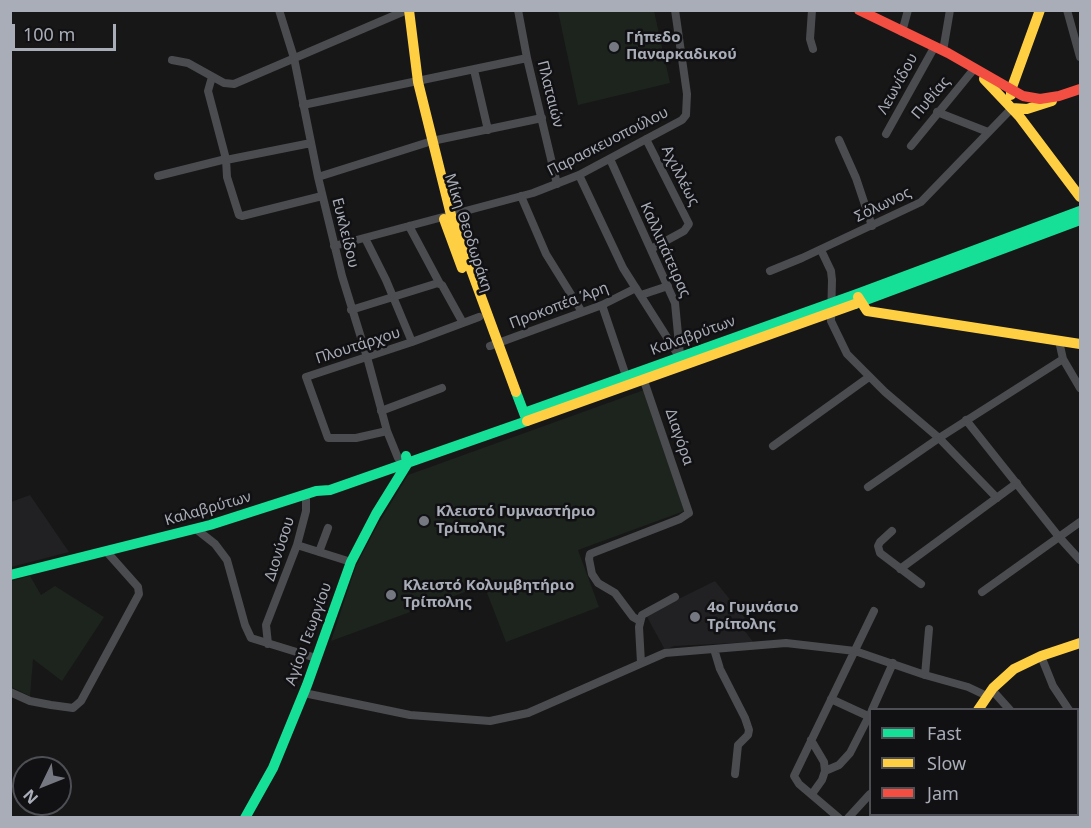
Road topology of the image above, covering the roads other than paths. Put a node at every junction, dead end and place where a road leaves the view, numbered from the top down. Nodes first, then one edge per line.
1 (279, 10) edge
2 (518, 10) edge
3 (675, 10) edge
4 (812, 10) edge
5 (859, 10) edge
6 (908, 10) edge
7 (950, 10) edge
8 (1067, 10) edge
9 (405, 11) edge
10 (1037, 11) edge
11 (902, 32) junction
12 (939, 48) junction
13 (813, 49) dead end
14 (1080, 57) edge
15 (294, 58) junction
16 (527, 58) junction
17 (172, 60) dead end
18 (974, 69) junction
19 (474, 70) junction
20 (212, 77) junction
21 (415, 82) junction
22 (991, 85) junction
23 (1080, 88) edge
24 (1011, 90) junction
25 (1059, 96) junction
26 (1040, 99) junction
27 (303, 105) junction
28 (1012, 108) junction
29 (937, 112) junction
30 (542, 118) junction
31 (488, 130) junction
32 (988, 132) junction
33 (886, 134) dead end
34 (646, 139) junction
35 (839, 140) dead end
36 (311, 142) junction
37 (429, 142) junction
38 (910, 146) dead end
39 (226, 159) junction
40 (610, 159) junction
41 (579, 175) junction
42 (158, 176) dead end
43 (318, 177) junction
44 (557, 184) junction
45 (322, 196) junction
46 (521, 196) junction
47 (1080, 197) edge
48 (1080, 210) edge
49 (448, 216) junction
50 (1080, 220) edge
51 (872, 225) junction
52 (409, 226) junction
53 (365, 238) junction
54 (334, 246) junction
55 (651, 249) junction
56 (821, 250) junction
57 (770, 271) dead end
58 (440, 284) junction
59 (668, 286) junction
60 (638, 292) junction
61 (393, 297) junction
62 (858, 298) junction
63 (602, 305) junction
64 (830, 307) junction
65 (351, 310) junction
66 (582, 312) junction
67 (479, 317) junction
68 (463, 323) junction
69 (1059, 341) junction
70 (412, 342) junction
71 (1080, 344) edge
72 (494, 345) junction
73 (367, 357) junction
74 (1063, 359) junction
75 (682, 361) junction
76 (642, 375) junction
77 (626, 376) junction
78 (869, 377) junction
79 (442, 388) dead end
80 (1080, 388) edge
81 (381, 411) junction
82 (522, 418) junction
83 (966, 420) junction
84 (387, 431) junction
85 (939, 438) junction
86 (773, 446) dead end
87 (404, 460) junction
88 (1017, 483) junction
89 (868, 487) dead end
90 (311, 493) junction
91 (997, 498) junction
92 (1080, 522) edge
93 (328, 528) dead end
94 (196, 529) junction
95 (892, 531) dead end
96 (1059, 537) junction
97 (297, 545) junction
98 (106, 551) junction
99 (319, 552) junction
100 (1080, 560) edge
101 (351, 562) junction
102 (900, 569) junction
103 (10, 575) edge
104 (921, 584) dead end
105 (982, 592) dead end
106 (675, 597) dead end
107 (874, 611) dead end
108 (640, 621) junction
109 (929, 629) dead end
110 (1080, 643) edge
111 (268, 644) junction
112 (714, 649) junction
113 (855, 651) junction
114 (1041, 656) junction
115 (316, 658) junction
116 (641, 663) junction
117 (893, 663) junction
118 (925, 675) junction
119 (10, 692) edge
120 (304, 693) junction
121 (989, 693) junction
122 (831, 699) junction
123 (874, 708) edge
124 (979, 708) edge
125 (1008, 708) edge
126 (1068, 708) edge
127 (869, 713) edge
128 (869, 718) edge
129 (811, 740) junction
130 (825, 771) junction
131 (735, 774) dead end
132 (812, 794) junction
133 (869, 795) edge
134 (245, 818) edge
135 (839, 818) edge
136 (848, 818) edge

1 - 15 street, Ευκλείδου
2 - 16 street, Πλαταιών
3 - 34 street, Παρασκευοπούλου
4 - 13 street
5 - 11 main road
6 - 11 street
7 - 12 street
8 - 14 street
9 - 15 street
9 - 21 main road, Μίκη Θεοδωράκη
10 - 24 main road
11 - 12 main road
12 - 18 main road
12 - 33 street, Λεωνίδου
15 - 20 street
15 - 27 street, Ευκλείδου
16 - 19 street
16 - 30 street, Πλαταιών
17 - 20 street
18 - 22 main road
18 - 24 main road
18 - 29 street, Πυθίας
19 - 21 street
19 - 31 street
20 - 39 street
21 - 27 street
21 - 37 main road, Μίκη Θεοδωράκη
22 - 24 main road
22 - 28 main road
23 - 25 main road
24 - 26 main road
24 - 28 main road
25 - 26 main road
25 - 28 main road
26 - 28 main road
27 - 36 street, Ευκλείδου
28 - 32 street, Σόλωνος
28 - 47 main road
29 - 32 street
29 - 38 street, Πυθίας
30 - 31 street
30 - 44 street, Πλαταιών
31 - 37 street
32 - 51 street, Σόλωνος
34 - 40 street, Παρασκευοπούλου
34 - 55 street, Αχιλλέως
35 - 51 street
36 - 39 street
36 - 43 street, Ευκλείδου
37 - 43 street
37 - 49 main road, Μίκη Θεοδωράκη
39 - 42 street
39 - 45 street
40 - 41 street, Παρασκευοπούλου
40 - 55 street, Καλλιπάτειρας
41 - 44 street, Παρασκευοπούλου
41 - 60 street
43 - 45 street, Ευκλείδου
44 - 46 street, Παρασκευοπούλου
45 - 54 street, Ευκλείδου
46 - 49 street, Παρασκευοπούλου
46 - 66 street
48 - 62 main road, Καλαβρύτων
49 - 52 street, Παρασκευοπούλου
49 - 67 main road, Μίκη Θεοδωράκη
49 - 72 main road, Μίκη Θεοδωράκη
50 - 62 main road, Καλαβρύτων
51 - 56 street, Σόλωνος
52 - 53 street, Παρασκευοπούλου
52 - 58 street
53 - 54 street, Παρασκευοπούλου
53 - 61 street
54 - 65 street, Ευκλείδου
55 - 59 street, Καλλιπάτειρας
56 - 57 street, Σόλωνος
56 - 64 street
58 - 61 street
58 - 68 street
59 - 60 street, Προκοπέα Άρη
59 - 75 street, Καλλιπάτειρας
60 - 63 street, Προκοπέα Άρη
60 - 75 street
61 - 65 street
61 - 70 street
62 - 64 main road, Καλαβρύτων
62 - 69 main road
63 - 66 street, Προκοπέα Άρη
63 - 77 street
64 - 75 main road, Καλαβρύτων
64 - 78 street
65 - 73 street, Ευκλείδου
66 - 72 street, Προκοπέα Άρη
67 - 68 street, Πλουτάρχου
67 - 72 main road, Μίκη Θεοδωράκη
68 - 70 street, Πλουτάρχου
69 - 71 main road
69 - 74 street
70 - 73 street, Πλουτάρχου
72 - 82 main road, Μίκη Θεοδωράκη
73 - 81 street, Ευκλείδου
73 - 84 street, Πλουτάρχου
74 - 80 street
74 - 83 street
75 - 76 main road, Καλαβρύτων
76 - 77 main road, Καλαβρύτων
76 - 82 main road, Καλαβρύτων
76 - 108 street, Διαγόρα
77 - 82 main road, Καλαβρύτων
78 - 85 street
78 - 86 street
79 - 81 street
81 - 84 street, Ευκλείδου
82 - 87 main road, Καλαβρύτων
83 - 85 street
83 - 88 street
84 - 87 street, Ευκλείδου
85 - 89 street
85 - 91 street
87 - 90 main road, Καλαβρύτων
87 - 101 main road, Αγίου Γεωργίου
88 - 91 street
88 - 96 street
90 - 94 main road, Καλαβρύτων
90 - 97 street, Διονύσου
91 - 102 street
92 - 96 street
93 - 99 street
94 - 98 main road, Καλαβρύτων
94 - 111 street
95 - 102 street
96 - 100 street
96 - 105 street
97 - 99 street
97 - 111 street, Διονύσου
98 - 103 main road, Καλαβρύτων
98 - 119 street
99 - 101 street
101 - 115 main road, Αγίου Γεωργίου
102 - 104 street
106 - 108 street
107 - 113 street
108 - 116 street
109 - 118 street
110 - 114 main road
111 - 115 street
112 - 113 street
112 - 116 street
112 - 131 street
113 - 117 street
113 - 122 street
114 - 121 main road
114 - 126 street
115 - 120 main road, Αγίου Γεωργίου
116 - 120 street
117 - 118 street
117 - 123 street
118 - 121 street
120 - 134 main road, Αγίου Γεωργίου
121 - 124 main road
121 - 125 street
122 - 127 street
122 - 129 street
128 - 130 street
129 - 130 street
129 - 132 street
130 - 132 street
132 - 135 street
133 - 136 street

